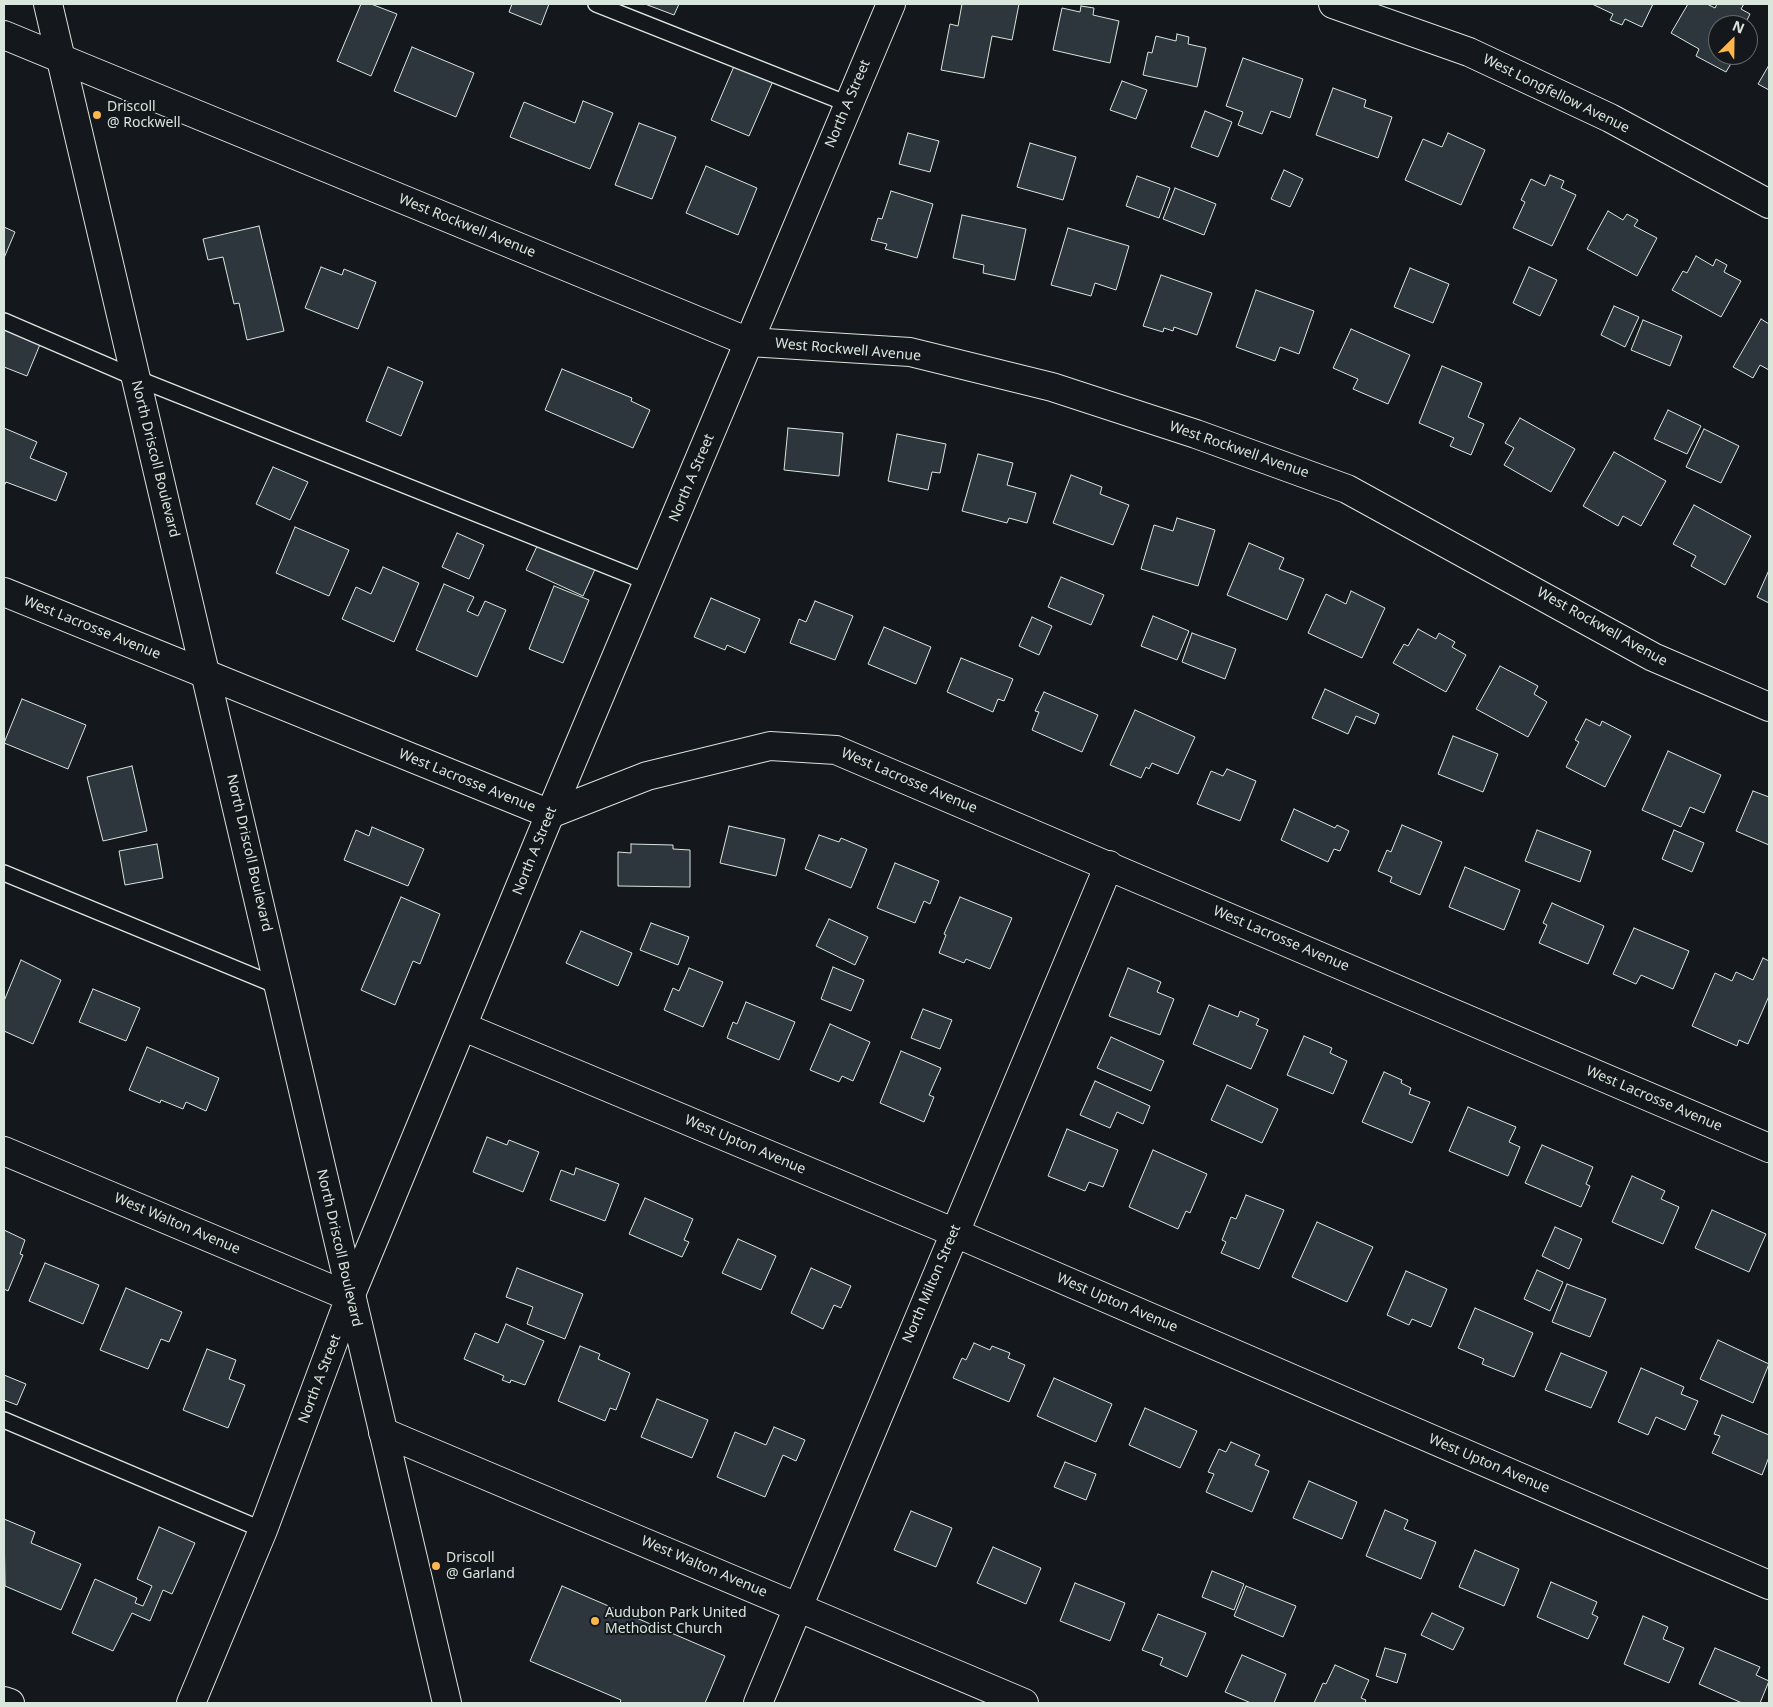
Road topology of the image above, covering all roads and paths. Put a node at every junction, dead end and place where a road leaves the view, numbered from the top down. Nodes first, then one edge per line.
1 (48, 4) edge
2 (596, 4) edge
3 (891, 4) edge
4 (1333, 4) edge
5 (4, 35) edge
6 (61, 59) junction
7 (848, 104) junction
8 (1769, 204) edge
9 (4, 321) edge
10 (749, 342) junction
11 (136, 378) junction
12 (648, 582) junction
13 (4, 592) edge
14 (207, 674) junction
15 (1769, 707) edge
16 (550, 814) junction
17 (1109, 865) junction
18 (4, 873) edge
19 (280, 987) junction
20 (464, 1026) junction
21 (1769, 1148) edge
22 (4, 1152) edge
23 (953, 1232) junction
24 (350, 1297) junction
25 (4, 1420) edge
26 (383, 1432) junction
27 (263, 1530) junction
28 (1769, 1585) edge
29 (798, 1606) junction
30 (4, 1700) edge
31 (10, 1703) edge
32 (191, 1703) edge
33 (447, 1703) edge
34 (758, 1703) edge
35 (1024, 1703) edge

1 - 6 street, North Driscoll Boulevard
2 - 7 lane
3 - 7 street, North A Street
4 - 8 street, West Longfellow Avenue
5 - 6 street, West Rockwell Avenue
6 - 10 street, West Rockwell Avenue
6 - 11 street, North Driscoll Boulevard
7 - 10 street, North A Street
9 - 11 lane
10 - 12 street, North A Street
10 - 15 street, West Rockwell Avenue
11 - 12 lane
11 - 14 street, North Driscoll Boulevard
12 - 16 street, North A Street
13 - 14 street, West Lacrosse Avenue
14 - 16 street, West Lacrosse Avenue
14 - 19 street, North Driscoll Boulevard
16 - 17 street, West Lacrosse Avenue
16 - 20 street, North A Street
17 - 21 street, West Lacrosse Avenue
17 - 23 street, North Milton Street
18 - 19 lane
19 - 24 street, North Driscoll Boulevard
20 - 23 street, West Upton Avenue
20 - 24 street, North A Street
22 - 24 street, West Walton Avenue
23 - 28 street, West Upton Avenue
23 - 29 street, North Milton Street
24 - 26 street, North Driscoll Boulevard
24 - 27 street, North A Street
25 - 27 lane
26 - 29 street, West Walton Avenue
26 - 33 street, North Driscoll Boulevard
27 - 32 street, North A Street
29 - 34 street, North Milton Street
29 - 35 street, West Walton Avenue
30 - 31 street

